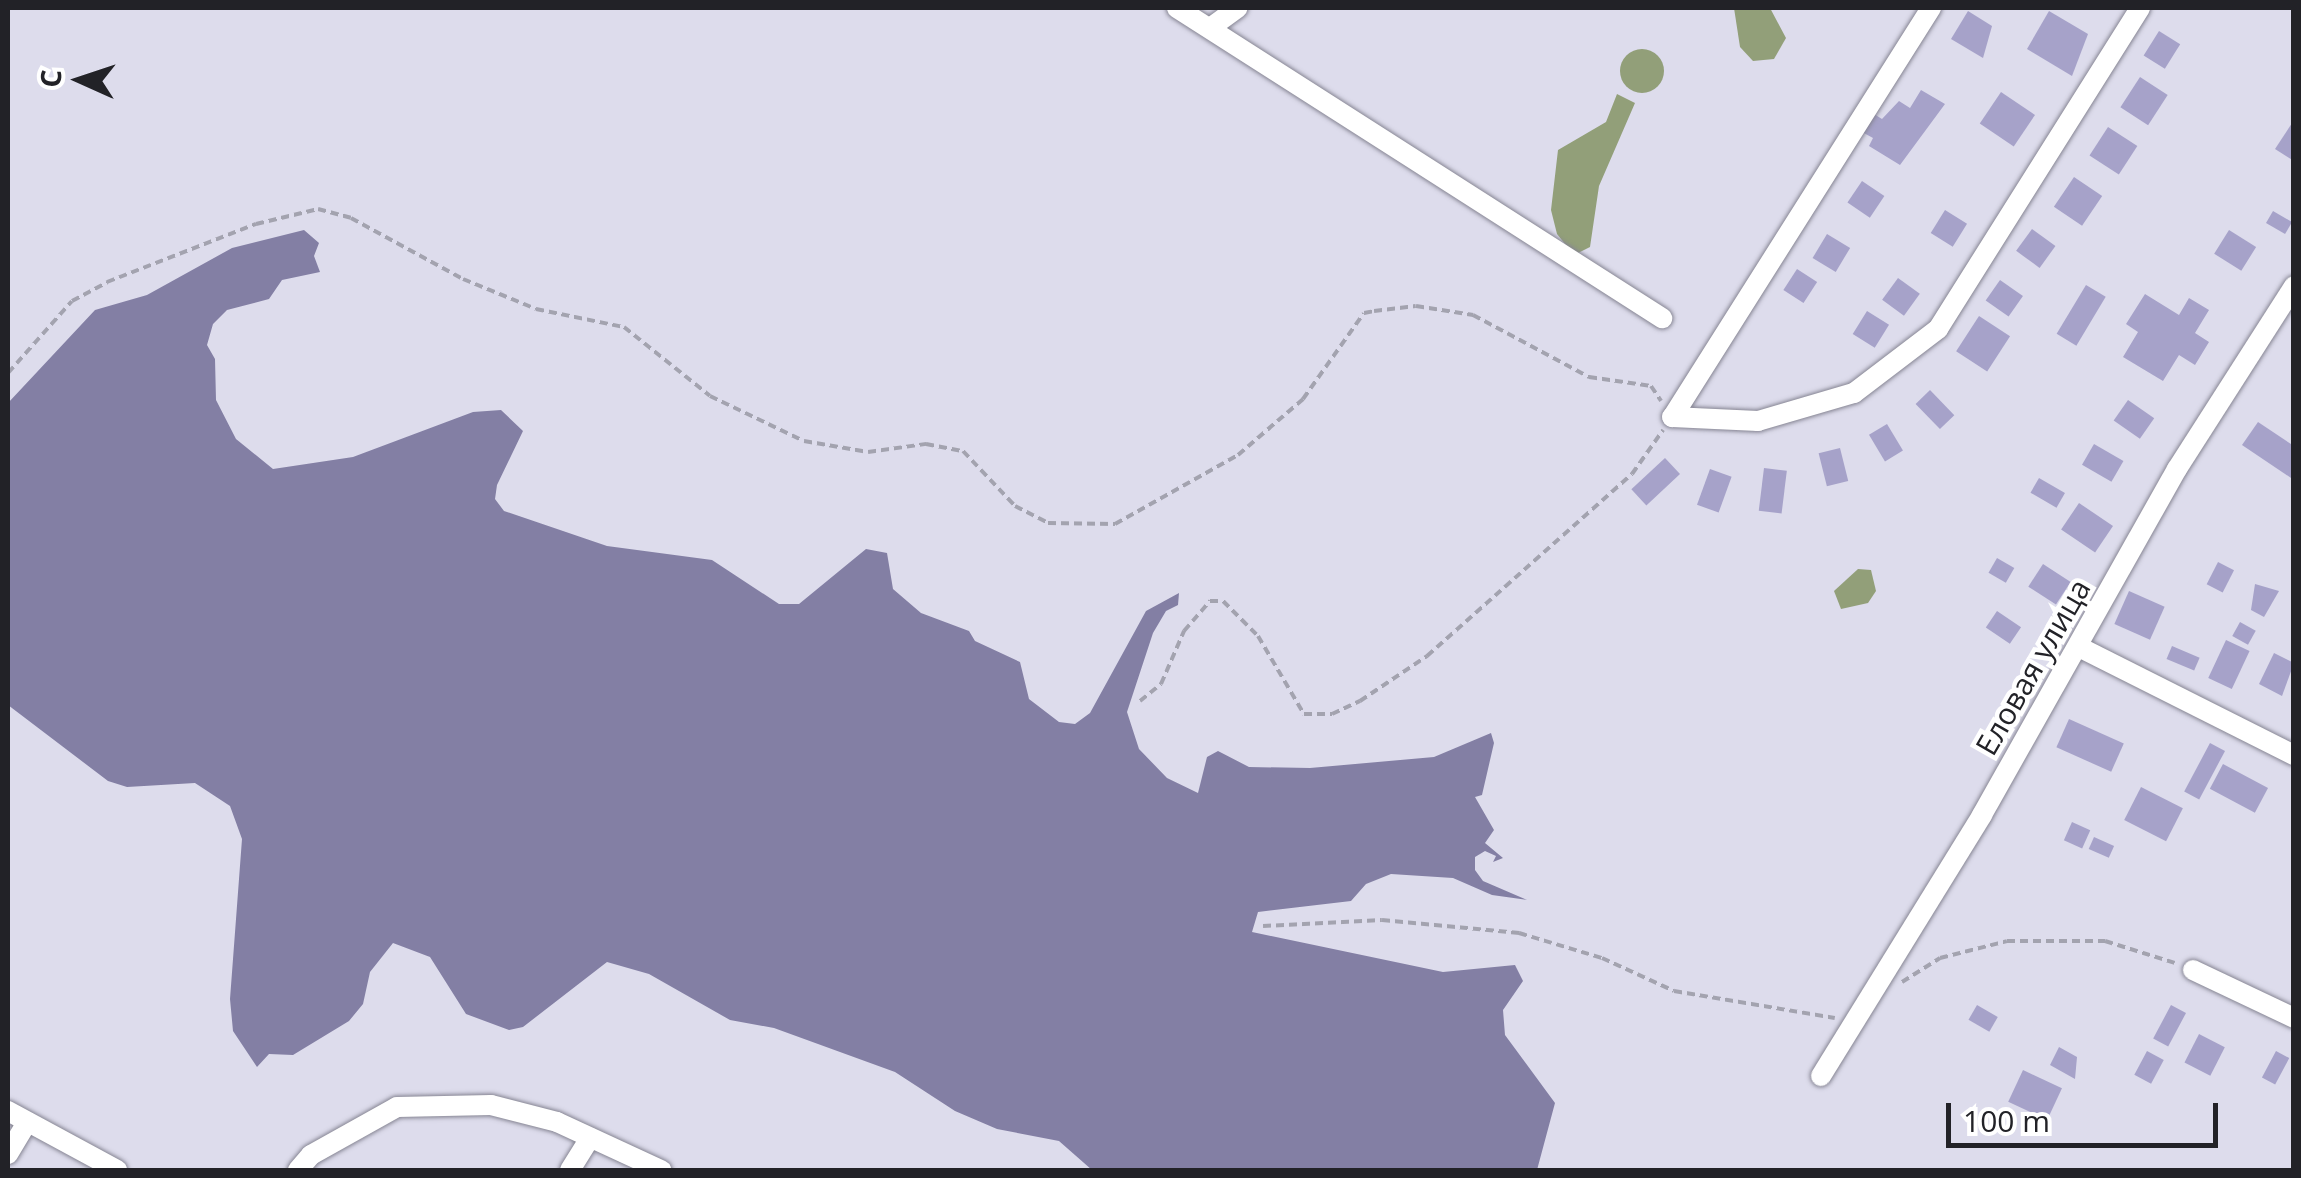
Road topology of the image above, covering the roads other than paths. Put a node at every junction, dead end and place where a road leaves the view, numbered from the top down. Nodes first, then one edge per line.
1 (1177, 8) edge
2 (1238, 8) edge
3 (1931, 8) edge
4 (2140, 8) edge
5 (1210, 28) junction
6 (2294, 286) edge
7 (1662, 318) dead end
8 (2079, 647) junction
9 (2294, 755) edge
10 (2193, 970) road end
11 (2294, 1018) edge
12 (1821, 1076) dead end
13 (8, 1111) edge
14 (27, 1122) junction
15 (590, 1138) junction
16 (8, 1154) edge
17 (116, 1170) edge
18 (298, 1170) edge
19 (570, 1170) edge
20 (661, 1170) edge

1 - 5 street
2 - 5 street
3 - 4 street
5 - 7 street
6 - 8 street, Еловая улица
8 - 9 street
8 - 12 street, Еловая улица
10 - 11 street
13 - 14 street
14 - 16 street
14 - 17 street
15 - 18 street
15 - 19 street
15 - 20 street

